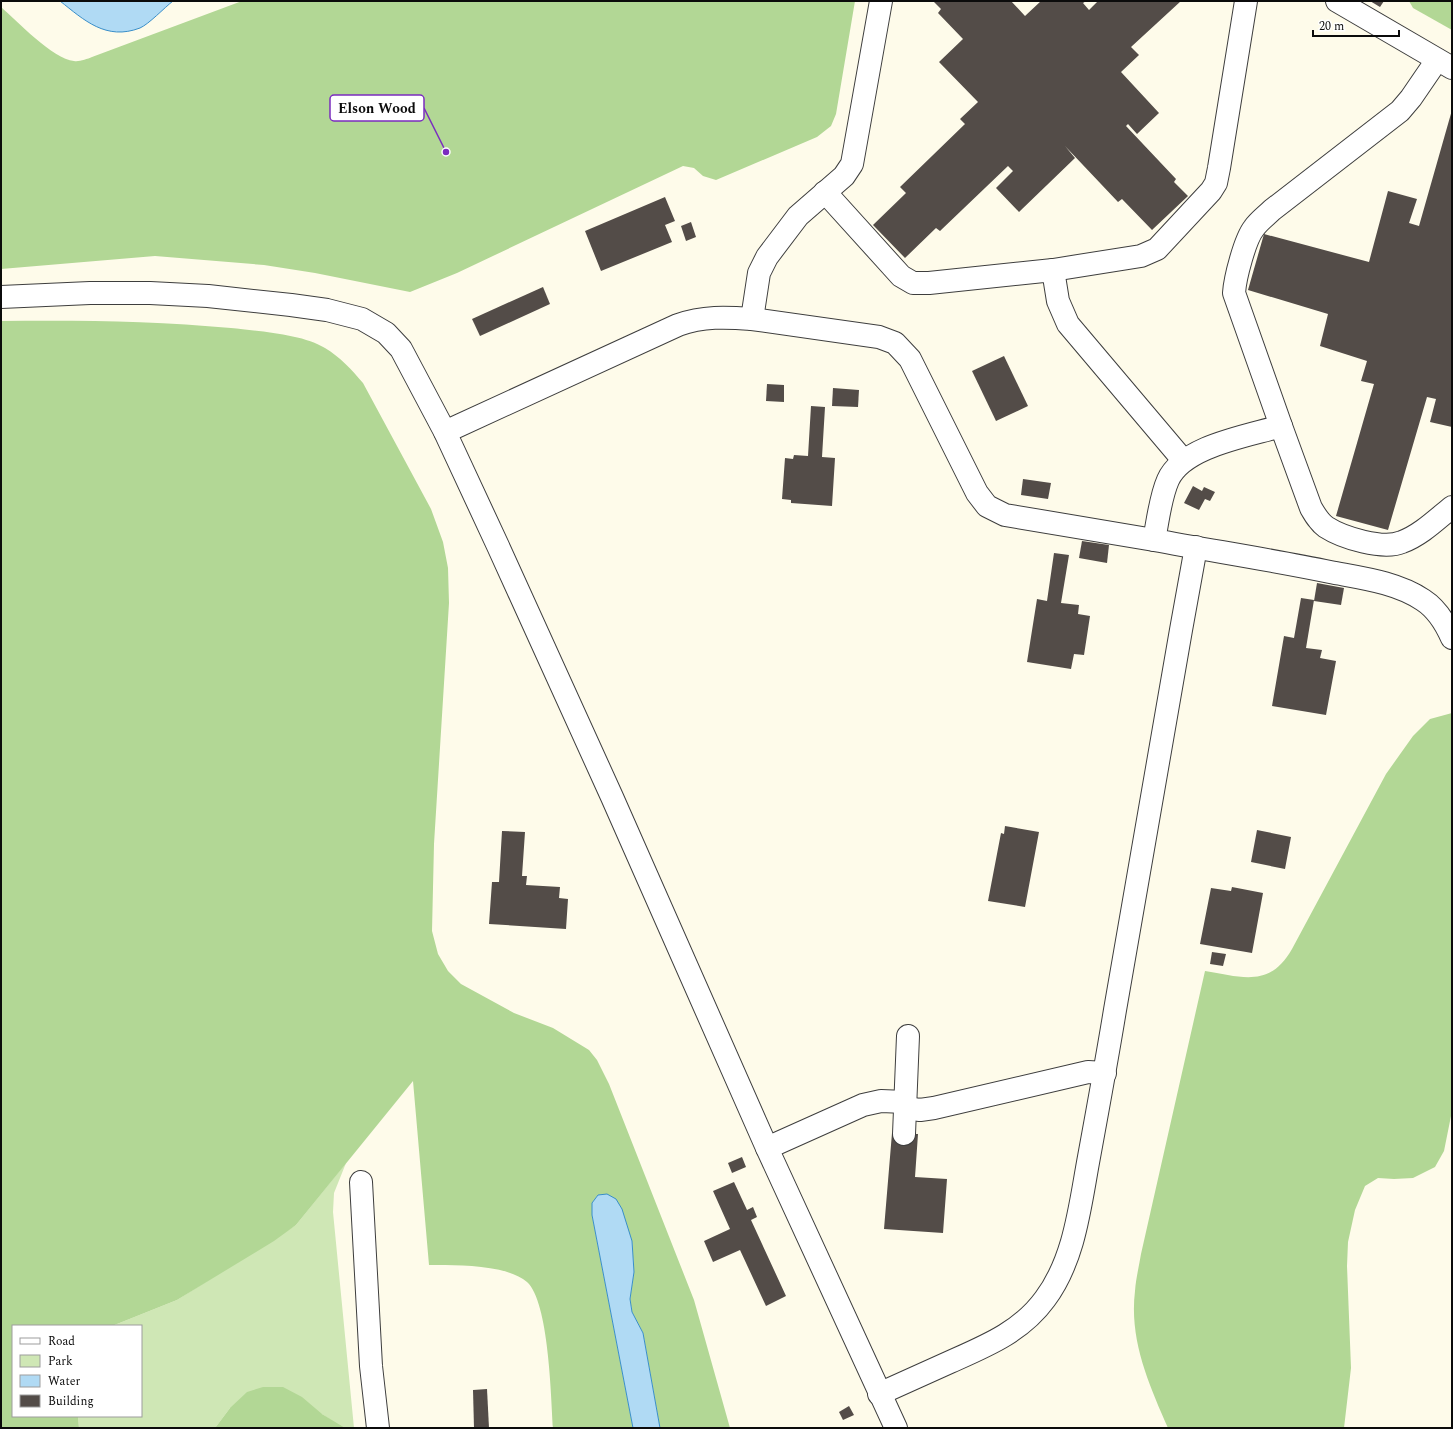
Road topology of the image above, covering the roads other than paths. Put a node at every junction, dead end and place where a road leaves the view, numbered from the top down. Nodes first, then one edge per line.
1 (881, 1) edge
2 (1246, 1) edge
3 (1337, 1) edge
4 (1444, 64) edge
5 (825, 192) junction
6 (1053, 270) junction
7 (1, 297) edge
8 (752, 319) junction
9 (1281, 426) junction
10 (445, 432) junction
11 (1184, 460) junction
12 (1452, 507) edge
13 (1154, 540) junction
14 (1196, 548) junction
15 (1452, 638) edge
16 (908, 1036) dead end
17 (1105, 1072) junction
18 (905, 1105) junction
19 (904, 1134) dead end
20 (767, 1148) junction
21 (361, 1182) dead end
22 (879, 1394) junction
23 (378, 1428) edge
24 (896, 1428) edge

1 - 5 lane
2 - 6 lane
3 - 4 lane
4 - 9 lane
5 - 6 lane
5 - 8 lane
6 - 11 lane
7 - 10 lane
8 - 10 lane
8 - 13 lane
9 - 11 lane
9 - 12 lane
10 - 20 lane
11 - 13 lane
13 - 14 lane
14 - 15 lane
14 - 17 lane
16 - 18 lane
17 - 18 lane
17 - 22 lane
18 - 19 lane
18 - 20 lane
20 - 22 lane
21 - 23 lane
22 - 24 lane

